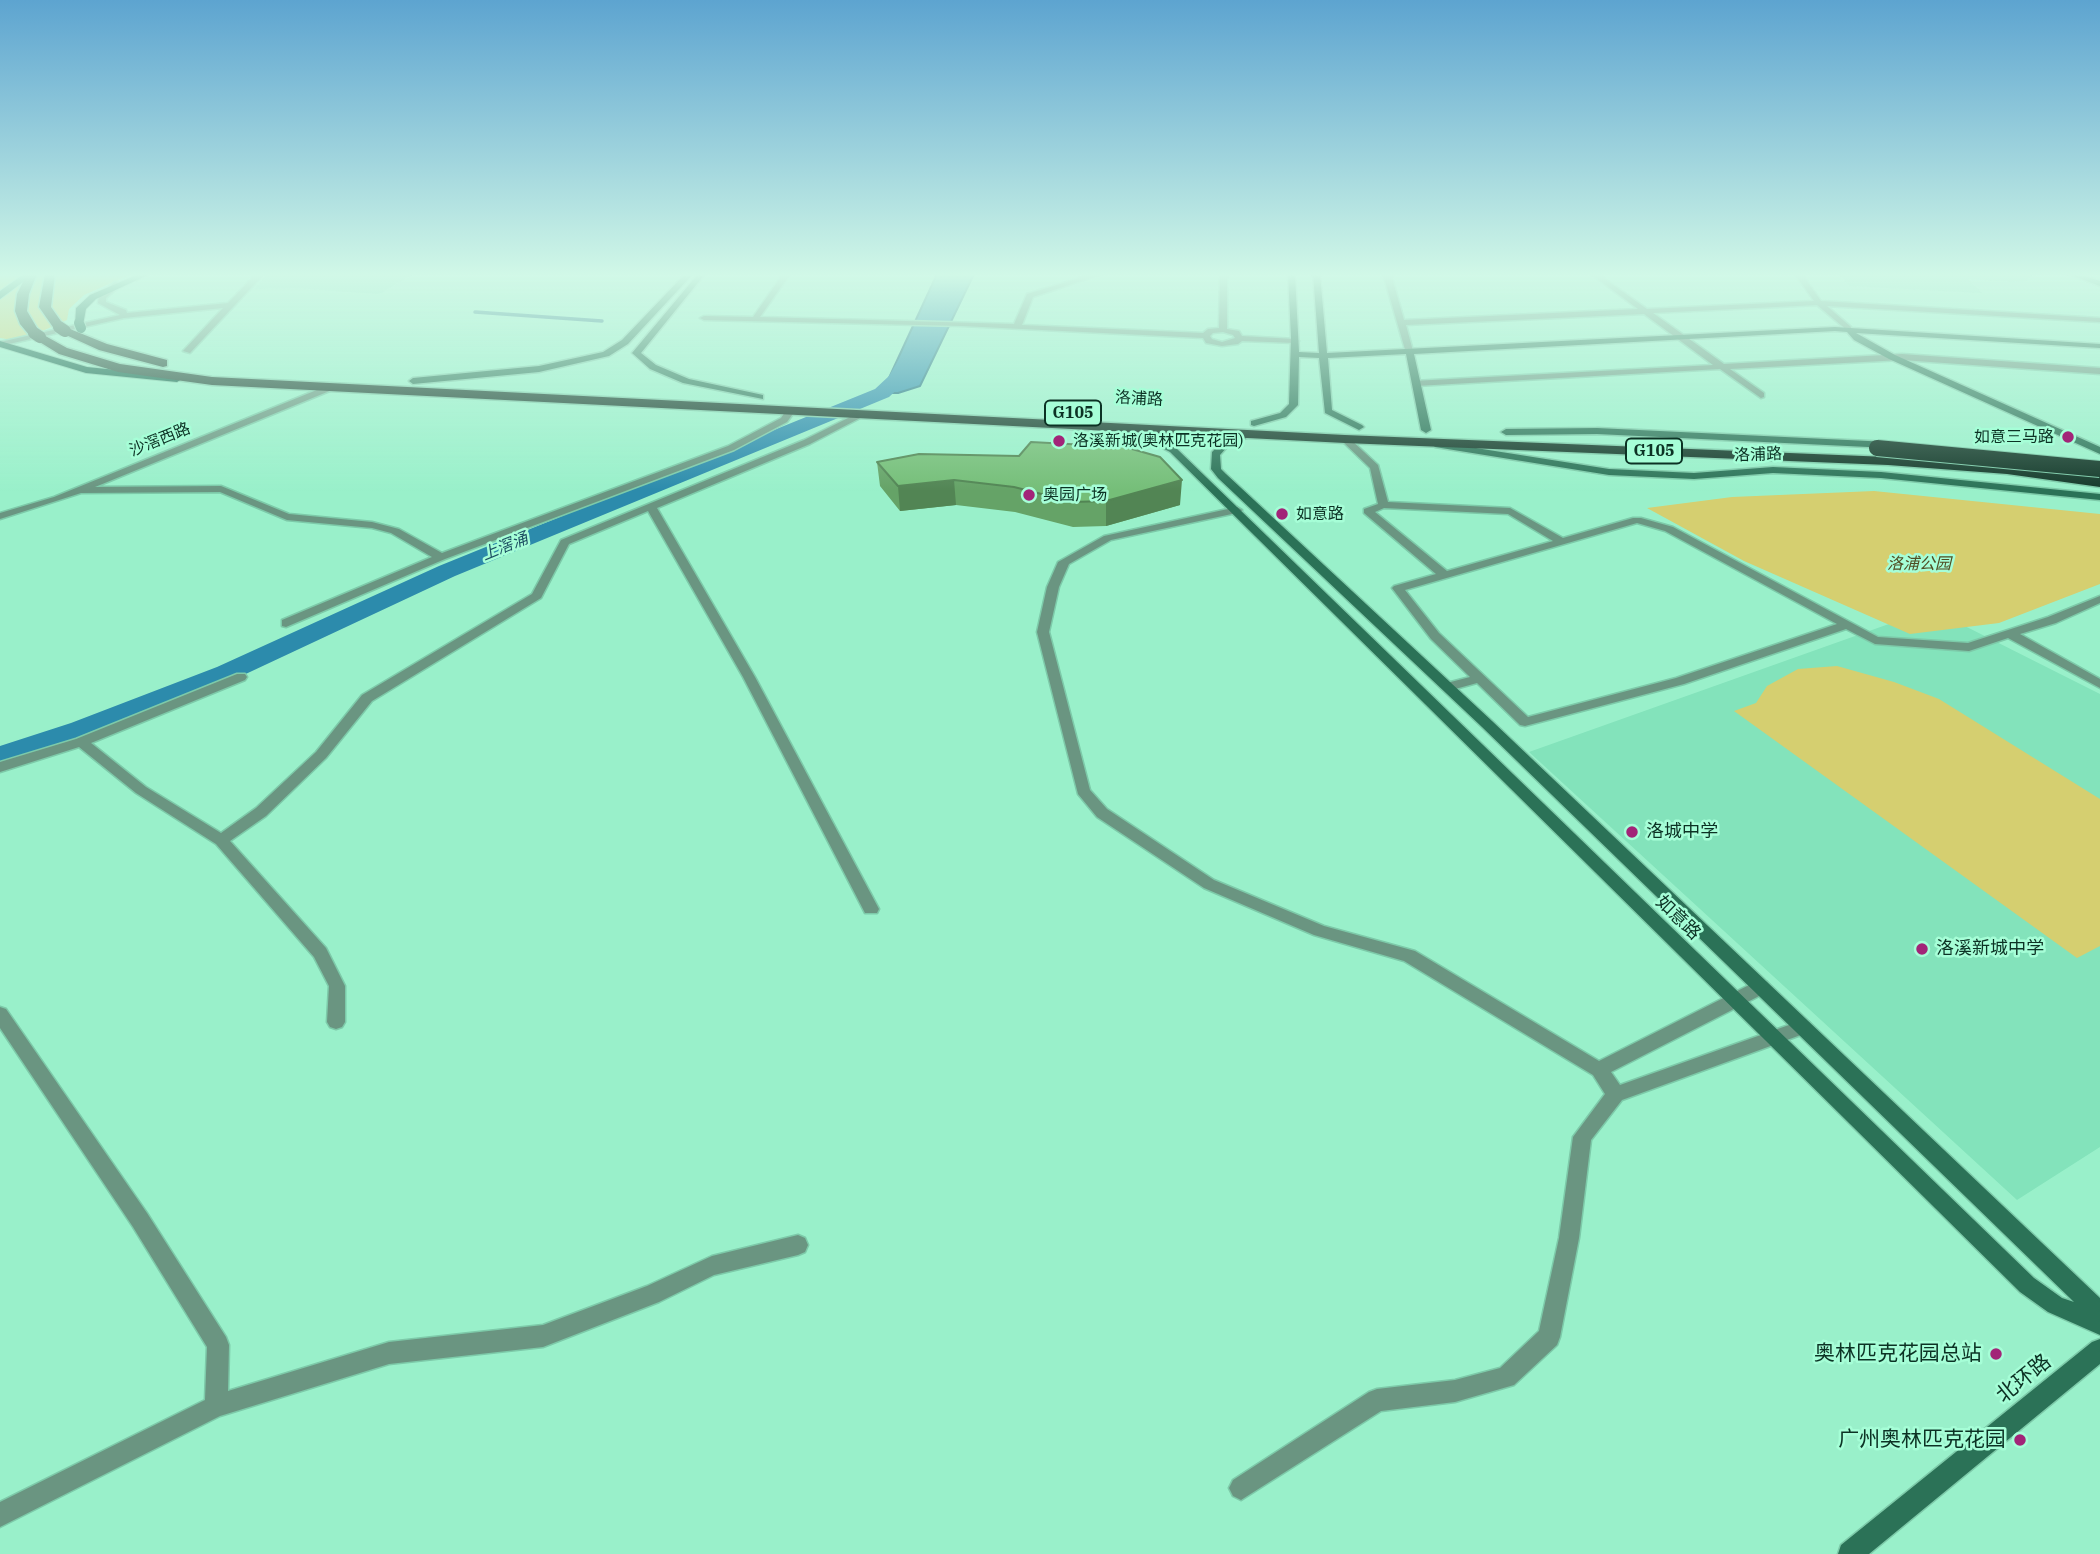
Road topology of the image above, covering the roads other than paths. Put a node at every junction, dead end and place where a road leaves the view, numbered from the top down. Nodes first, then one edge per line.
1 (4, 347) edge
2 (59, 347) edge
3 (102, 347) edge
4 (191, 347) edge
5 (618, 347) edge
6 (641, 347) edge
7 (1295, 347) edge
8 (1322, 347) edge
9 (1408, 347) edge
10 (1495, 347) edge
11 (1693, 347) edge
12 (1875, 347) edge
13 (187, 351) dead end
14 (1409, 351) junction
15 (1295, 354) junction
16 (1323, 356) junction
17 (1897, 357) junction
18 (1722, 366) junction
19 (2100, 371) edge
20 (212, 381) junction
21 (413, 381) junction
22 (1416, 383) junction
23 (329, 387) junction
24 (1761, 395) dead end
25 (760, 397) junction
26 (790, 411) junction
27 (863, 414) junction
28 (1109, 427) junction
29 (1359, 427) junction
30 (1251, 428) junction
31 (1506, 432) junction
32 (1422, 436) junction
33 (1345, 439) junction
34 (2100, 443) edge
35 (2100, 451) edge
36 (1886, 458) junction
37 (2100, 474) edge
38 (2100, 487) edge
39 (81, 489) junction
40 (2100, 497) edge
41 (1383, 505) junction
42 (651, 507) junction
43 (1237, 510) junction
44 (0, 516) edge
45 (1563, 542) junction
46 (441, 556) junction
47 (1445, 575) junction
48 (2100, 599) edge
49 (286, 624) dead end
50 (1846, 625) junction
51 (2010, 634) junction
52 (241, 677) dead end
53 (1480, 678) junction
54 (2100, 684) edge
55 (1448, 687) junction
56 (81, 741) junction
57 (0, 767) edge
58 (221, 840) junction
59 (871, 909) dead end
60 (1761, 987) junction
61 (1735, 1000) junction
62 (0, 1014) edge
63 (336, 1022) dead end
64 (1803, 1027) junction
65 (1773, 1038) junction
66 (1599, 1070) junction
67 (1616, 1094) junction
68 (798, 1245) dead end
69 (2100, 1313) edge
70 (2100, 1324) edge
71 (2100, 1350) edge
72 (216, 1406) junction
73 (1241, 1488) dead end
74 (0, 1515) edge
75 (1850, 1554) edge

1 - 20 main road
2 - 20 highway, 洛浦路 / G105
3 - 21 highway, 洛浦路 / G105
4 - 13 street
5 - 21 main road
6 - 25 main road
7 - 15 main road
8 - 16 main road
9 - 14 street
10 - 14 main road
11 - 18 street
12 - 17 main road
14 - 16 main road
14 - 22 main road
15 - 16 main road
15 - 30 main road
16 - 29 main road
17 - 18 street
17 - 19 street
17 - 34 main road
17 - 35 main road
18 - 22 street
18 - 24 street
20 - 23 highway, 洛浦路 / G105
21 - 25 highway, 洛浦路 / G105
22 - 32 main road
23 - 26 highway, 洛浦路 / G105
23 - 39 street, 沙滘西路
25 - 30 highway, 洛浦路 / G105
26 - 27 highway, 洛浦路 / G105
26 - 46 street
27 - 28 highway, 洛浦路 / G105
27 - 42 street
28 - 30 highway, 洛浦路 / G105
28 - 43 main road, 如意路
29 - 30 highway, 洛浦路 / G105
29 - 32 highway, 洛浦路 / G105
30 - 33 highway, 洛浦路 / G105
30 - 55 main road, 如意路
31 - 32 highway, 洛浦路 / G105
31 - 36 highway, 洛浦路 / G105
31 - 37 main road, 洛浦路
32 - 33 highway, 洛浦路 / G105
32 - 36 highway
32 - 40 main road, 洛浦路
33 - 41 street
36 - 37 highway
36 - 38 highway, G105
39 - 44 street, 沙滘西路
39 - 46 street
41 - 45 street
41 - 47 street
42 - 58 street
42 - 59 street
43 - 61 main road, 如意路
43 - 66 street
45 - 47 street
45 - 50 street
46 - 49 street
47 - 53 street
48 - 51 street
50 - 51 street
50 - 53 street
51 - 54 street
52 - 56 street
53 - 55 street
55 - 60 main road, 如意路
56 - 57 street
56 - 58 street
58 - 63 street
60 - 61 street
60 - 64 main road, 如意路
61 - 65 main road, 如意路
61 - 66 street
62 - 72 street
64 - 65 street
64 - 69 main road, 如意路
65 - 67 street
65 - 70 main road, 如意路
66 - 67 street
67 - 73 street
68 - 72 street
71 - 75 main road, 北环路
72 - 74 street

